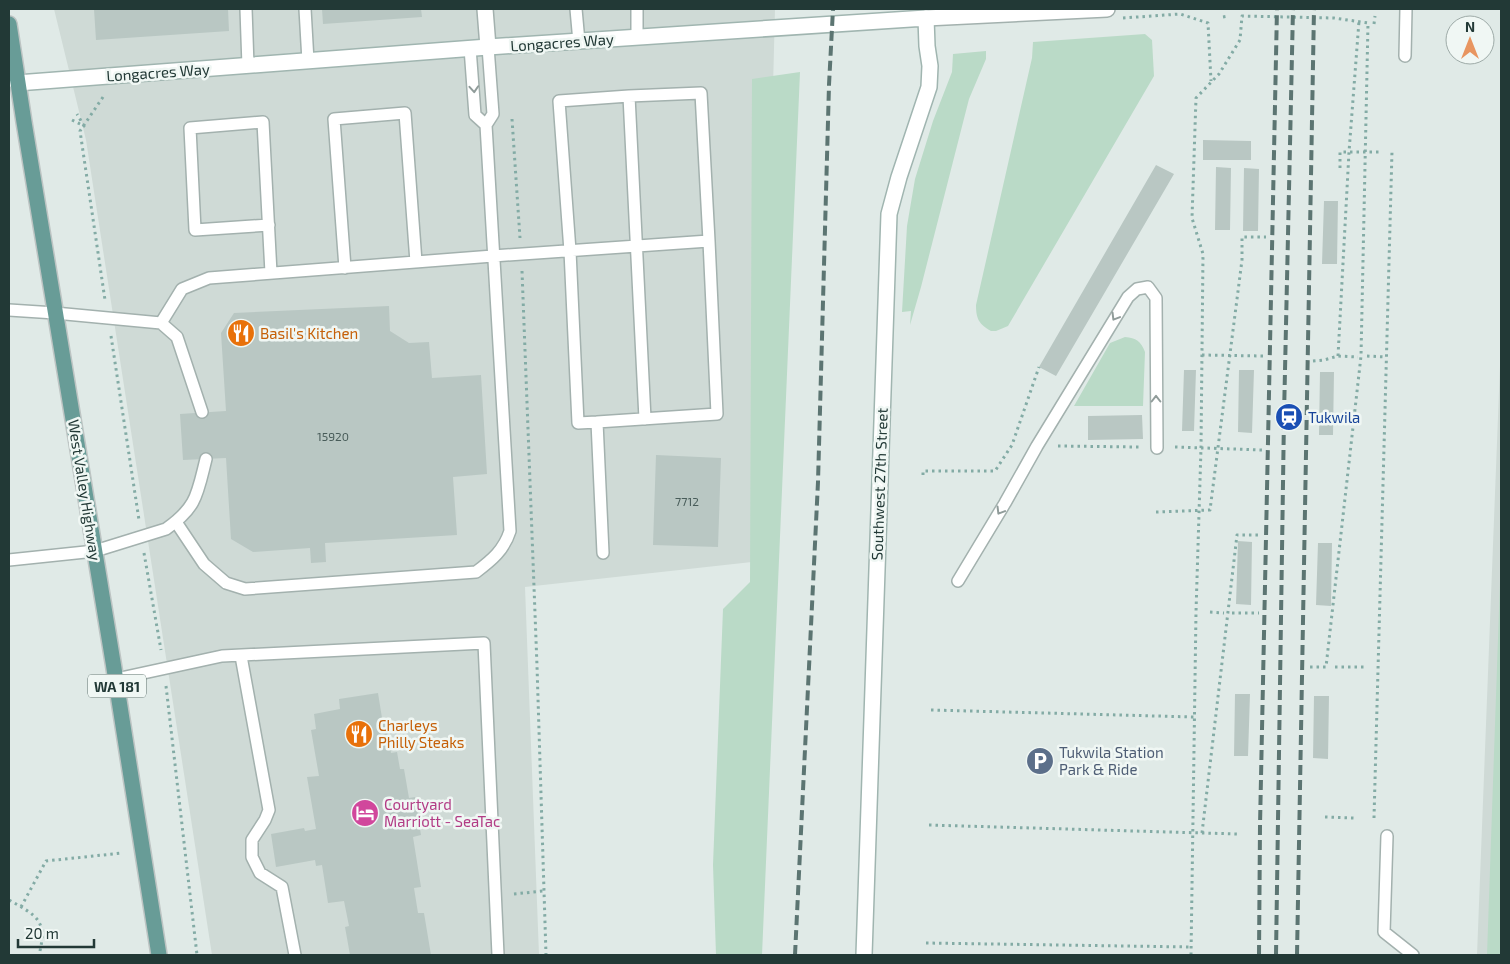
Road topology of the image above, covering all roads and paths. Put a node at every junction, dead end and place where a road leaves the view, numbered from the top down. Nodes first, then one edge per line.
1 (246, 9) edge
2 (305, 9) edge
3 (485, 9) edge
4 (576, 9) edge
5 (637, 9) edge
6 (1106, 9) edge
7 (1406, 9) edge
8 (926, 14) edge
9 (1229, 16) dead end
10 (1375, 16) dead end
11 (1223, 17) dead end
12 (1359, 21) junction
13 (1208, 23) dead end
14 (9, 24) edge
15 (1374, 24) dead end
16 (638, 38) junction
17 (579, 42) junction
18 (488, 47) junction
19 (470, 48) junction
20 (1405, 56) dead end
21 (308, 61) junction
22 (248, 66) junction
23 (1211, 81) junction
24 (13, 83) edge
25 (630, 96) junction
26 (77, 114) dead end
27 (512, 116) dead end
28 (72, 120) dead end
29 (486, 125) junction
30 (1392, 151) dead end
31 (1349, 152) junction
32 (1365, 152) junction
33 (1380, 152) dead end
34 (1340, 168) dead end
35 (269, 225) junction
36 (1266, 237) dead end
37 (710, 241) junction
38 (636, 246) junction
39 (570, 251) junction
40 (521, 254) junction
41 (493, 256) junction
42 (416, 262) junction
43 (345, 268) junction
44 (271, 273) junction
45 (9, 310) edge
46 (55, 313) junction
47 (161, 323) junction
48 (1202, 355) junction
49 (1230, 355) junction
50 (1264, 356) dead end
51 (1338, 356) junction
52 (1367, 356) dead end
53 (1358, 357) dead end
54 (1385, 357) dead end
55 (1313, 361) dead end
56 (1039, 366) dead end
57 (202, 412) dead end
58 (646, 419) junction
59 (597, 422) junction
60 (1055, 446) dead end
61 (1140, 447) dead end
62 (1157, 448) dead end
63 (1175, 448) dead end
64 (1201, 448) junction
65 (1218, 449) junction
66 (1262, 450) dead end
67 (206, 459) dead end
68 (923, 475) dead end
69 (1198, 511) junction
70 (1156, 512) dead end
71 (176, 522) junction
72 (1260, 535) dead end
73 (95, 551) junction
74 (603, 553) dead end
75 (9, 560) edge
76 (958, 582) dead end
77 (1210, 612) dead end
78 (1224, 613) dead end
79 (1232, 613) dead end
80 (1259, 614) dead end
81 (241, 656) junction
82 (1308, 667) dead end
83 (1335, 667) dead end
84 (1367, 667) dead end
85 (116, 679) junction
86 (931, 710) dead end
87 (1194, 717) junction
88 (1325, 817) dead end
89 (1354, 818) dead end
90 (1374, 818) dead end
91 (929, 825) dead end
92 (1193, 832) junction
93 (1202, 833) junction
94 (1237, 834) dead end
95 (1387, 836) dead end
96 (143, 851) junction
97 (543, 891) junction
98 (509, 894) dead end
99 (9, 900) edge
100 (21, 907) junction
101 (926, 943) dead end
102 (1191, 947) junction
103 (39, 955) edge
104 (159, 955) edge
105 (295, 955) edge
106 (498, 955) edge
107 (546, 955) edge
108 (864, 955) edge
109 (1190, 955) edge
110 (1413, 955) edge

1 - 22 lane
2 - 21 lane
3 - 18 street
4 - 17 lane
5 - 16 lane
6 - 8 street, Longacres Way
7 - 20 lane
8 - 16 street, Longacres Way
8 - 108 street, Southwest 27th Street
9 - 11 path
10 - 15 path
12 - 23 path
12 - 31 path
12 - 32 path
13 - 23 path
14 - 24 main road, West Valley Highway / WA 181
16 - 17 street, Longacres Way
17 - 18 street, Longacres Way
18 - 19 street, Longacres Way
18 - 29 lane
19 - 21 street, Longacres Way
19 -> 29 lane
21 - 22 street, Longacres Way
22 - 24 street, Longacres Way
23 - 48 path
24 - 46 main road, West Valley Highway / WA 181
25 - 37 lane
25 - 38 lane
25 - 39 lane
26 - 28 path
27 - 40 path
29 - 41 lane
30 - 90 path
31 - 32 path
31 - 34 path
31 - 51 path
32 - 33 path
32 - 82 path
35 - 35 lane
35 - 44 lane
36 - 49 path
37 - 38 lane
37 - 58 lane
38 - 39 lane
38 - 58 lane
39 - 40 lane
39 - 59 lane
40 - 41 lane
40 - 97 path
41 - 42 lane
41 - 71 lane
42 - 43 lane
42 - 43 lane
43 - 44 lane
44 - 47 lane
45 - 46 lane
46 - 47 lane
46 - 73 main road, West Valley Highway / WA 181
47 - 57 lane
48 - 49 path
48 - 64 path
49 - 50 path
49 - 65 path
51 - 53 path
51 - 55 path
52 - 54 path
56 - 68 path
58 - 59 lane
59 - 74 lane
60 - 61 path
62 -> 76 lane
63 - 64 path
64 - 65 path
64 - 69 path
65 - 66 path
65 - 69 path
67 - 71 lane
69 - 70 path
69 - 87 path
71 - 73 lane
72 - 93 path
73 - 75 lane
73 - 85 main road, West Valley Highway / WA 181
77 - 78 path
79 - 80 path
81 - 85 lane
81 - 105 lane
81 - 106 lane
83 - 84 path
85 - 96 main road, West Valley Highway / WA 181
86 - 87 path
87 - 92 path
88 - 89 path
91 - 92 path
92 - 93 path
92 - 102 path
93 - 94 path
95 - 110 lane
96 - 100 path
96 - 104 main road, West Valley Highway / WA 181
97 - 98 path
97 - 107 path
99 - 100 path
100 - 103 path
101 - 102 path
102 - 109 path

